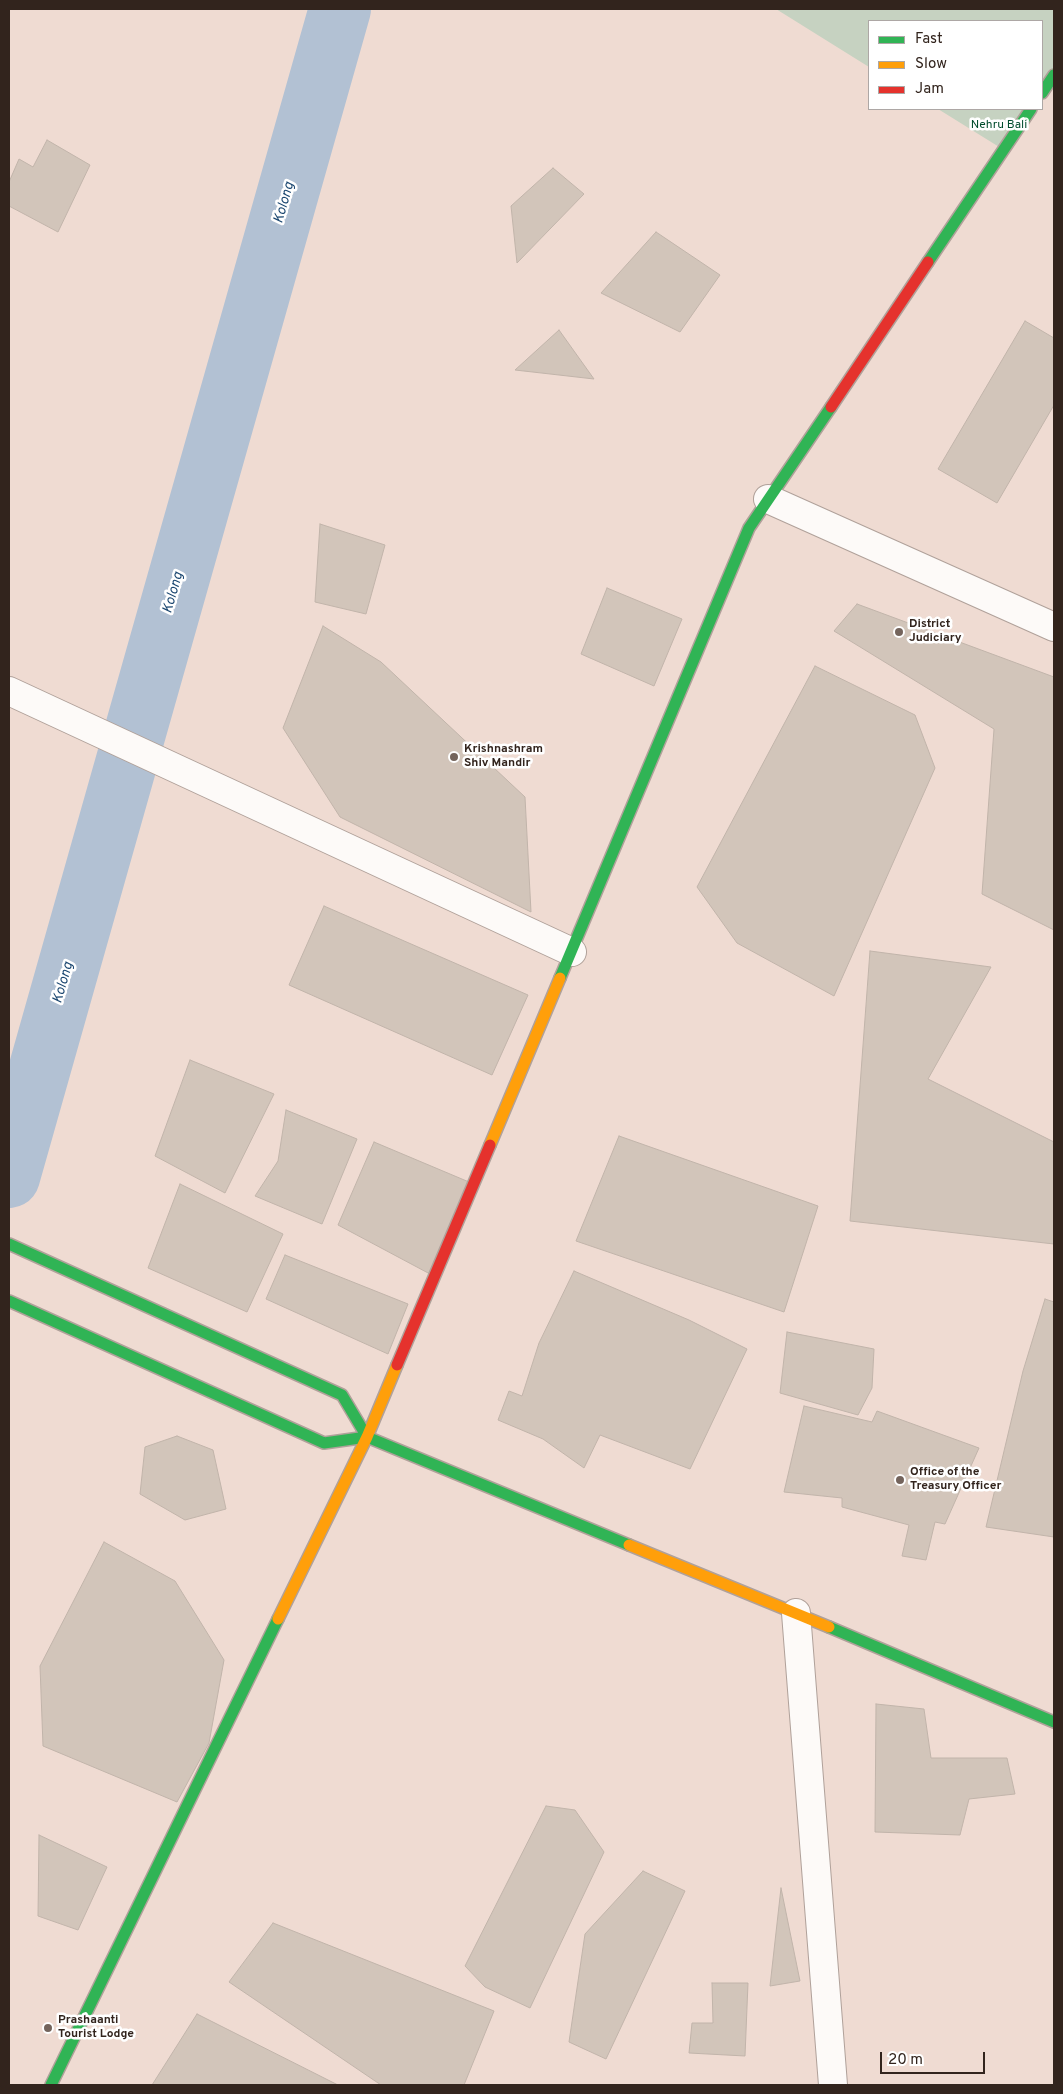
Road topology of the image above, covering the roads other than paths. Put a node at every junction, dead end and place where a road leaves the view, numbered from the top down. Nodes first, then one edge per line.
1 (1054, 75) edge
2 (1043, 92) edge
3 (1031, 110) edge
4 (768, 499) junction
5 (1054, 627) edge
6 (9, 691) edge
7 (572, 952) junction
8 (9, 1244) edge
9 (9, 1301) edge
10 (367, 1437) junction
11 (796, 1613) junction
12 (1054, 1722) edge
13 (52, 2085) edge
14 (833, 2085) edge

1 - 2 street
3 - 4 street
4 - 5 street
4 - 7 street
6 - 7 street
7 - 10 street
8 - 10 street
9 - 10 street
10 - 11 street
10 - 13 street
11 - 12 street
11 - 14 street

